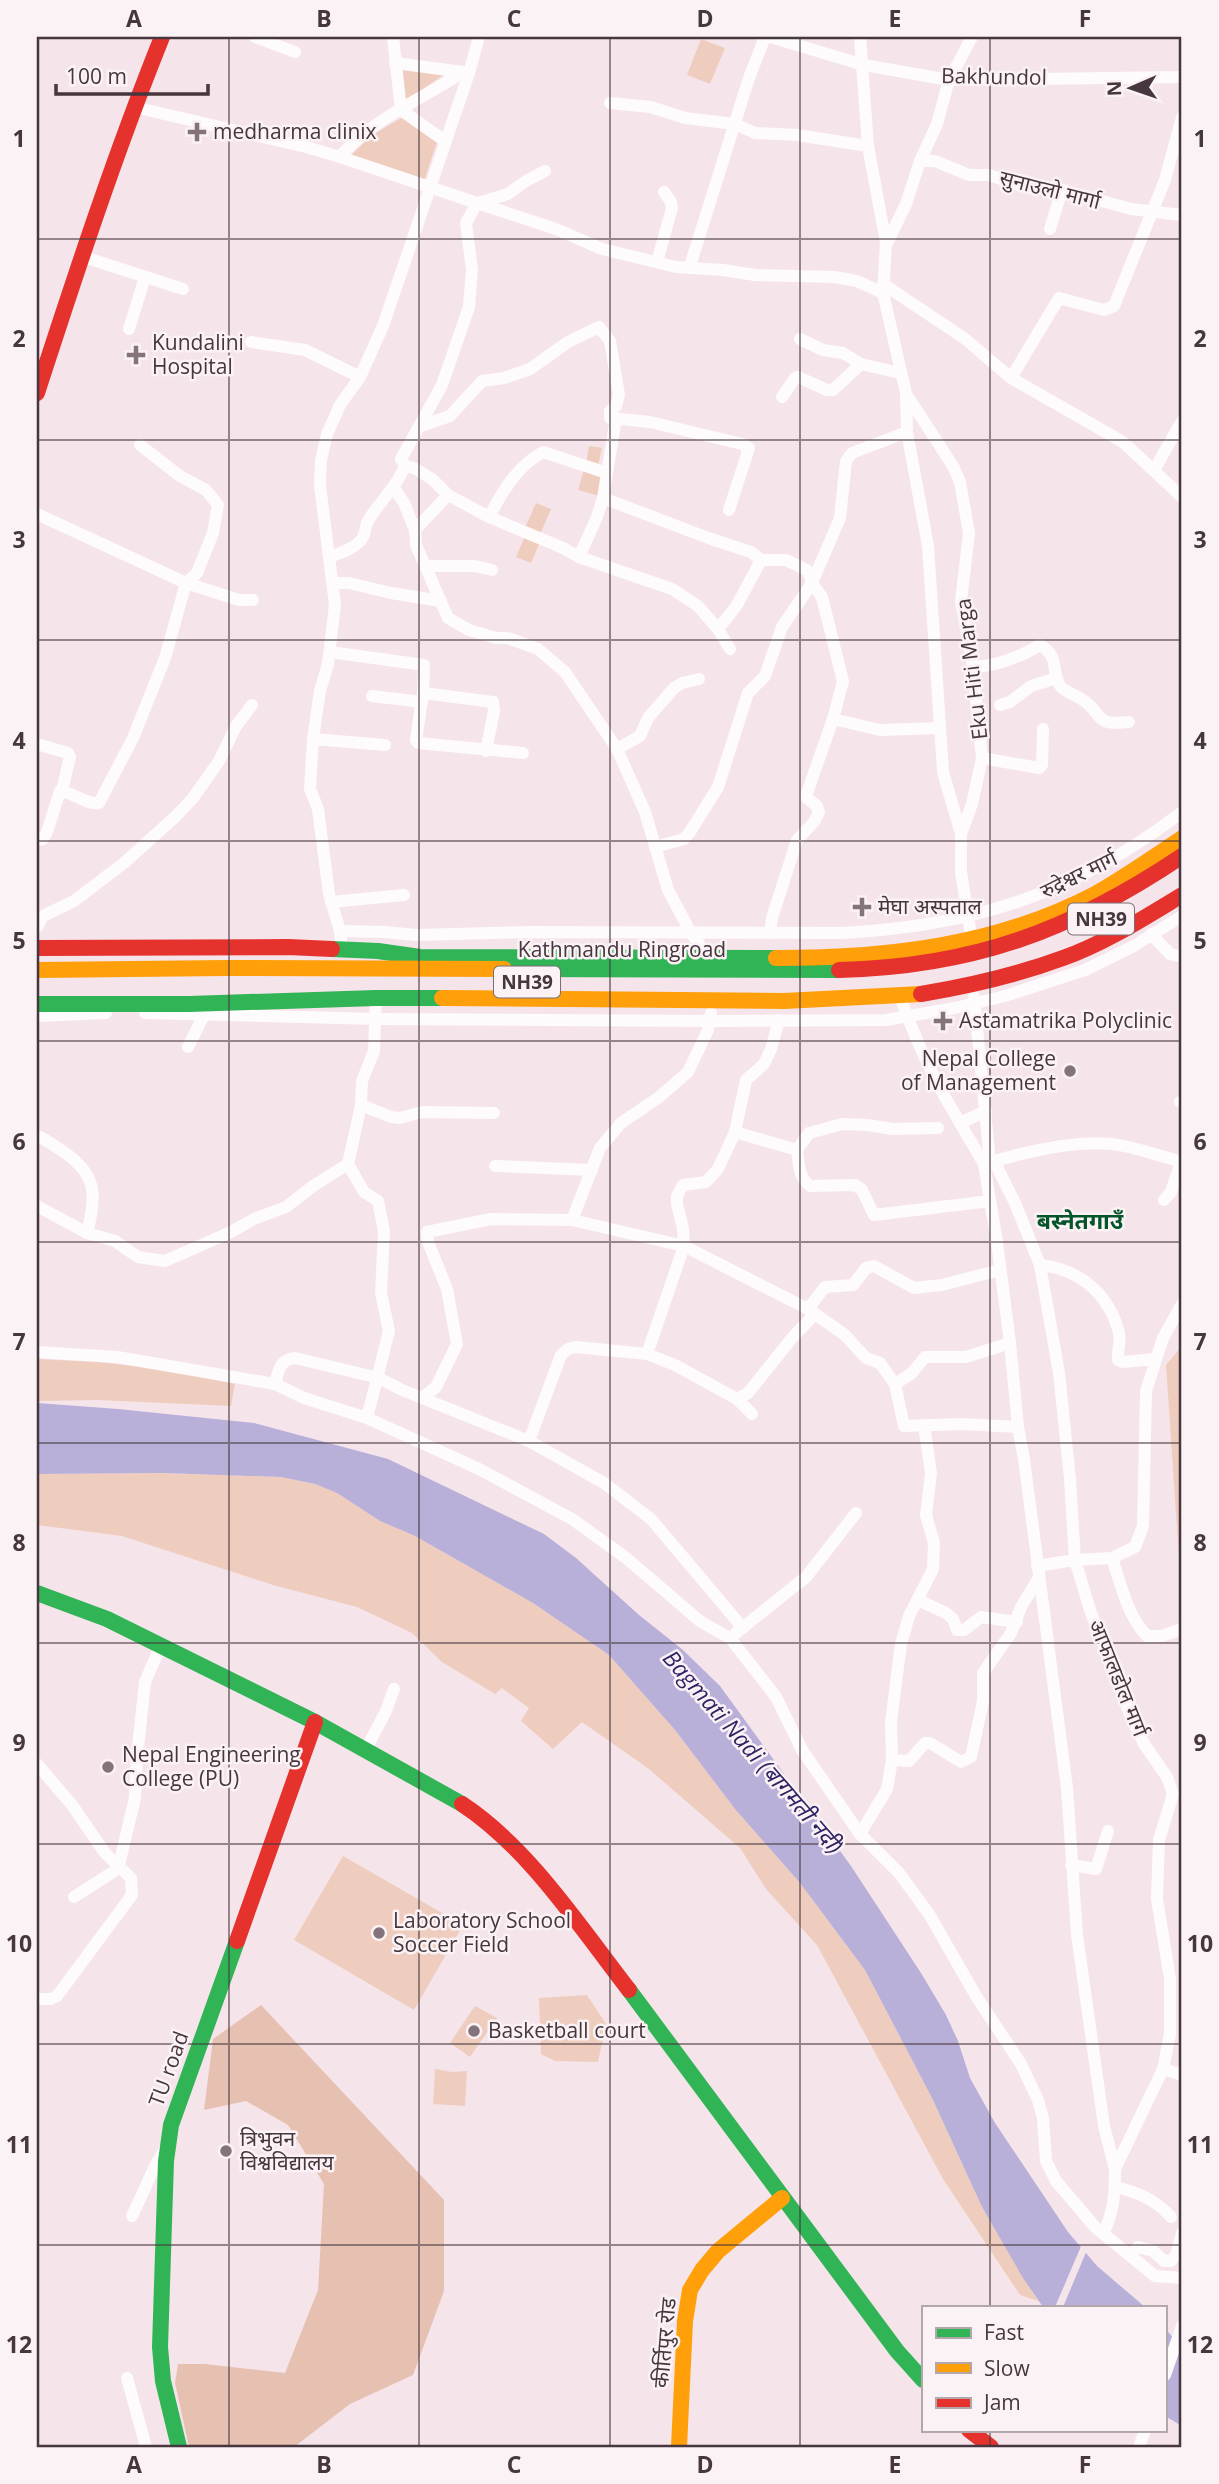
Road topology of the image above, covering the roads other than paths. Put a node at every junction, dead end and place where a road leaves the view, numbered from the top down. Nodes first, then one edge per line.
1 (162, 37) edge
2 (255, 37) edge
3 (393, 37) edge
4 (479, 37) edge
5 (767, 37) edge
6 (860, 37) edge
7 (972, 37) edge
8 (295, 52) dead end
9 (395, 63) junction
10 (864, 65) junction
11 (466, 72) junction
12 (1182, 77) edge
13 (948, 80) junction
14 (610, 103) dead end
15 (134, 107) junction
16 (401, 110) junction
17 (1182, 117) edge
18 (735, 124) junction
19 (445, 141) junction
20 (868, 146) junction
21 (340, 157) junction
22 (920, 161) junction
23 (545, 172) dead end
24 (431, 187) junction
25 (1062, 190) junction
26 (664, 192) dead end
27 (477, 204) junction
28 (1153, 213) junction
29 (1182, 215) edge
30 (1050, 229) dead end
31 (886, 243) junction
32 (81, 256) junction
33 (657, 262) junction
34 (690, 266) junction
35 (145, 277) junction
36 (883, 288) junction
37 (183, 289) dead end
38 (129, 329) dead end
39 (800, 339) dead end
40 (251, 342) dead end
41 (862, 365) junction
42 (900, 373) junction
43 (360, 377) junction
44 (1011, 378) junction
45 (37, 393) edge
46 (906, 393) junction
47 (782, 397) dead end
48 (615, 418) junction
49 (1182, 421) edge
50 (421, 426) junction
51 (907, 432) junction
52 (140, 445) dead end
53 (405, 466) junction
54 (1154, 470) junction
55 (607, 473) junction
56 (394, 488) junction
57 (448, 495) junction
58 (1182, 497) edge
59 (603, 498) junction
60 (729, 510) dead end
61 (37, 514) edge
62 (489, 517) junction
63 (415, 530) junction
64 (330, 557) junction
65 (579, 557) junction
66 (761, 560) junction
67 (426, 566) junction
68 (492, 570) dead end
69 (186, 583) junction
70 (333, 583) junction
71 (812, 583) junction
72 (253, 600) dead end
73 (442, 601) junction
74 (718, 629) junction
75 (730, 649) dead end
76 (330, 652) junction
77 (973, 667) junction
78 (1057, 678) junction
79 (699, 679) dead end
80 (372, 696) dead end
81 (422, 698) junction
82 (252, 705) dead end
83 (1000, 705) dead end
84 (833, 719) junction
85 (1129, 722) dead end
86 (940, 728) junction
87 (1044, 729) dead end
88 (313, 739) junction
89 (37, 744) edge
90 (385, 745) dead end
91 (617, 749) junction
92 (486, 751) junction
93 (523, 753) dead end
94 (982, 758) junction
95 (62, 790) junction
96 (1182, 812) edge
97 (961, 834) junction
98 (1182, 838) edge
99 (37, 840) edge
100 (655, 847) junction
101 (1182, 856) edge
102 (1182, 871) edge
103 (404, 895) dead end
104 (1182, 895) edge
105 (331, 902) junction
106 (1182, 916) edge
107 (967, 917) junction
108 (37, 927) edge
109 (340, 930) junction
110 (691, 933) junction
111 (770, 933) junction
112 (1151, 934) junction
113 (972, 942) junction
114 (37, 948) edge
115 (342, 950) junction
116 (709, 957) junction
117 (1182, 957) edge
118 (37, 970) edge
119 (37, 982) edge
120 (971, 986) junction
121 (900, 996) junction
122 (376, 998) junction
123 (713, 1000) junction
124 (975, 1003) junction
125 (37, 1004) edge
126 (204, 1015) junction
127 (37, 1016) edge
128 (907, 1016) junction
129 (377, 1019) junction
130 (779, 1020) junction
131 (710, 1021) junction
132 (188, 1047) dead end
133 (361, 1105) junction
134 (986, 1111) junction
135 (494, 1113) dead end
136 (960, 1123) junction
137 (938, 1128) dead end
138 (736, 1132) junction
139 (37, 1136) edge
140 (797, 1150) junction
141 (990, 1162) junction
142 (1182, 1162) edge
143 (348, 1164) junction
144 (495, 1166) dead end
145 (592, 1170) junction
146 (1164, 1200) dead end
147 (989, 1201) junction
148 (37, 1206) edge
149 (572, 1220) junction
150 (87, 1233) junction
151 (684, 1246) junction
152 (1040, 1265) junction
153 (1000, 1269) junction
154 (1182, 1304) edge
155 (811, 1312) junction
156 (1010, 1343) junction
157 (37, 1352) edge
158 (646, 1354) junction
159 (1155, 1359) junction
160 (379, 1378) junction
161 (275, 1384) junction
162 (895, 1384) junction
163 (422, 1398) junction
164 (737, 1399) junction
165 (752, 1414) dead end
166 (367, 1418) junction
167 (924, 1425) junction
168 (1018, 1427) junction
169 (529, 1441) junction
170 (856, 1513) dead end
171 (1112, 1558) junction
172 (1075, 1560) junction
173 (1037, 1566) junction
174 (1038, 1580) junction
175 (37, 1593) edge
176 (918, 1600) junction
177 (1017, 1622) junction
178 (743, 1628) junction
179 (1182, 1629) edge
180 (730, 1637) junction
181 (161, 1645) junction
182 (394, 1689) dead end
183 (315, 1722) junction
184 (366, 1749) junction
185 (892, 1760) junction
186 (37, 1764) edge
187 (1178, 1796) edge
188 (1108, 1831) dead end
189 (860, 1834) junction
190 (119, 1865) junction
191 (1071, 1865) junction
192 (74, 1897) dead end
193 (37, 1999) edge
194 (1176, 2036) edge
195 (1163, 2069) junction
196 (1182, 2076) edge
197 (168, 2144) junction
198 (1115, 2169) junction
199 (1115, 2187) junction
200 (782, 2198) junction
201 (132, 2216) dead end
202 (1171, 2217) dead end
203 (1099, 2230) junction
204 (1182, 2233) edge
205 (1130, 2255) junction
206 (1182, 2278) edge
207 (1182, 2326) edge
208 (1166, 2372) edge
209 (127, 2378) dead end
210 (922, 2379) edge
211 (971, 2432) edge
212 (146, 2447) edge
213 (178, 2447) edge
214 (679, 2447) edge
215 (991, 2447) edge

1 - 15 main road
2 - 8 street
3 - 9 street
4 - 11 street
5 - 10 street, Bakhundol
5 - 18 street
6 - 10 street
7 - 13 street
9 - 11 street
9 - 16 street
10 - 13 street, Bakhundol
10 - 20 street
11 - 16 street
11 - 19 street
12 - 13 street, Bakhundol
13 - 22 street
14 - 18 street
15 - 21 street
15 - 32 main road
16 - 19 street
16 - 21 street
17 - 28 street
18 - 20 street
18 - 34 street
19 - 24 street
20 - 31 street
21 - 24 street
22 - 25 street, सुनाउलो मार्गा
22 - 31 street
23 - 27 street
24 - 27 street
24 - 43 street
25 - 28 street, सुनाउलो मार्गा
25 - 30 street
26 - 33 street
27 - 33 street
27 - 50 street
28 - 29 street, सुनाउलो मार्गा
28 - 44 street
31 - 36 street
32 - 35 street
32 - 45 main road
33 - 34 street
34 - 36 street
35 - 37 street
35 - 38 street
36 - 42 street
36 - 44 street
39 - 41 street
40 - 43 street
41 - 42 street
41 - 47 street
42 - 46 street
43 - 64 street
44 - 54 street
46 - 51 street
46 - 77 street, Eku Hiti Marga
48 - 50 street
48 - 55 street
48 - 60 street
49 - 54 street
50 - 53 street
51 - 71 street
51 - 86 street
52 - 69 street
53 - 56 street
53 - 57 street
54 - 58 street
55 - 59 street
55 - 62 street
56 - 63 street
56 - 64 street
57 - 62 street
57 - 63 street
59 - 65 street
59 - 66 street
61 - 69 street
62 - 65 street
63 - 67 street
64 - 70 street
65 - 74 street
66 - 71 street
66 - 74 street
67 - 68 street
67 - 73 street
69 - 72 street
69 - 95 street
70 - 73 street
70 - 76 street
71 - 84 street
71 - 100 street
73 - 91 street
74 - 75 street
76 - 81 street
76 - 88 street
77 - 78 street
77 - 94 street, Eku Hiti Marga
78 - 83 street
78 - 85 street
79 - 91 street
80 - 81 street
81 - 92 street
81 - 92 street
82 - 108 street
84 - 86 street
84 - 111 street
86 - 97 street
87 - 94 street
88 - 90 street
88 - 105 street
89 - 95 street
91 - 100 street
92 - 93 street
94 - 97 street, Eku Hiti Marga
95 - 99 street
96 - 107 street, रुद्रेश्वर मार्ग
97 - 107 street, Eku Hiti Marga
98 - 113 main road
100 - 110 street
101 - 118 main road, Kathmandu Ringroad / NH39
102 - 119 main road, Kathmandu Ringroad / NH39
103 - 105 street
104 - 120 main road
105 - 109 street
106 - 112 street
107 - 111 street, रुद्रेश्वर मार्ग
107 - 113 street, Eku Hiti Marga
109 - 110 street, रुद्रेश्वर मार्ग
109 - 115 street
110 - 111 street, रुद्रेश्वर मार्ग
110 - 116 street
112 - 117 street
112 - 124 street
113 - 116 main road
114 - 115 main road
115 - 116 main road
120 - 121 main road
120 - 124 street
121 - 123 main road
121 - 128 street, आफालडोल मार्ग
122 - 123 main road
122 - 125 main road
122 - 129 street
123 - 131 street
124 - 128 street
124 - 134 street
126 - 127 street
126 - 129 street
126 - 132 street
128 - 130 street
128 - 136 street, आफालडोल मार्ग
129 - 131 street
129 - 133 street
130 - 131 street
130 - 138 street
131 - 145 street
133 - 135 street
133 - 143 street
134 - 136 street
134 - 141 street
136 - 141 street, आफालडोल मार्ग
137 - 140 street
138 - 140 street
138 - 151 street
139 - 150 street
140 - 147 street
141 - 142 street
141 - 147 street
141 - 152 street, आफालडोल मार्ग
142 - 146 street
143 - 150 street
143 - 160 street
144 - 145 street
145 - 149 street
147 - 153 street
148 - 150 street
149 - 151 street
149 - 163 street
151 - 155 street
151 - 158 street
152 - 159 street
152 - 172 street, आफालडोल मार्ग
153 - 155 street
153 - 156 street
154 - 159 street
155 - 162 street
155 - 164 street
156 - 162 street
156 - 168 street
157 - 161 street
158 - 164 street
158 - 169 street
159 - 171 street
160 - 161 street
160 - 163 street
160 - 166 street
161 - 166 street
162 - 167 street
163 - 169 street
164 - 165 street
166 - 180 street
167 - 168 street
167 - 176 street
168 - 173 street
169 - 178 street
170 - 178 street
171 - 172 street
171 - 179 street
172 - 173 street
172 - 187 street, आफालडोल मार्ग
173 - 174 street
174 - 177 street
174 - 191 street
175 - 181 main road
176 - 177 street
176 - 185 street
177 - 185 street
178 - 180 street
180 - 189 street
181 - 183 main road
181 - 190 street
182 - 184 street
183 - 184 main road
183 - 197 main road, TU road
184 - 200 main road
185 - 189 street
186 - 190 street
187 - 194 street, आफालडोल मार्ग
188 - 191 street
189 - 203 street
190 - 192 street
190 - 193 street
191 - 198 street
194 - 195 street, आफालडोल मार्ग
195 - 196 street
195 - 198 street, आफालडोल मार्ग
197 - 201 street
197 - 213 main road, TU road
198 - 199 street, आफालडोल मार्ग
199 - 202 street
199 - 203 street, आफालडोल मार्ग
200 - 210 main road
200 - 214 main road, कीर्तिपुर रोड
203 - 205 street
204 - 205 street
205 - 206 street
207 - 208 street
209 - 212 street
211 - 215 main road

